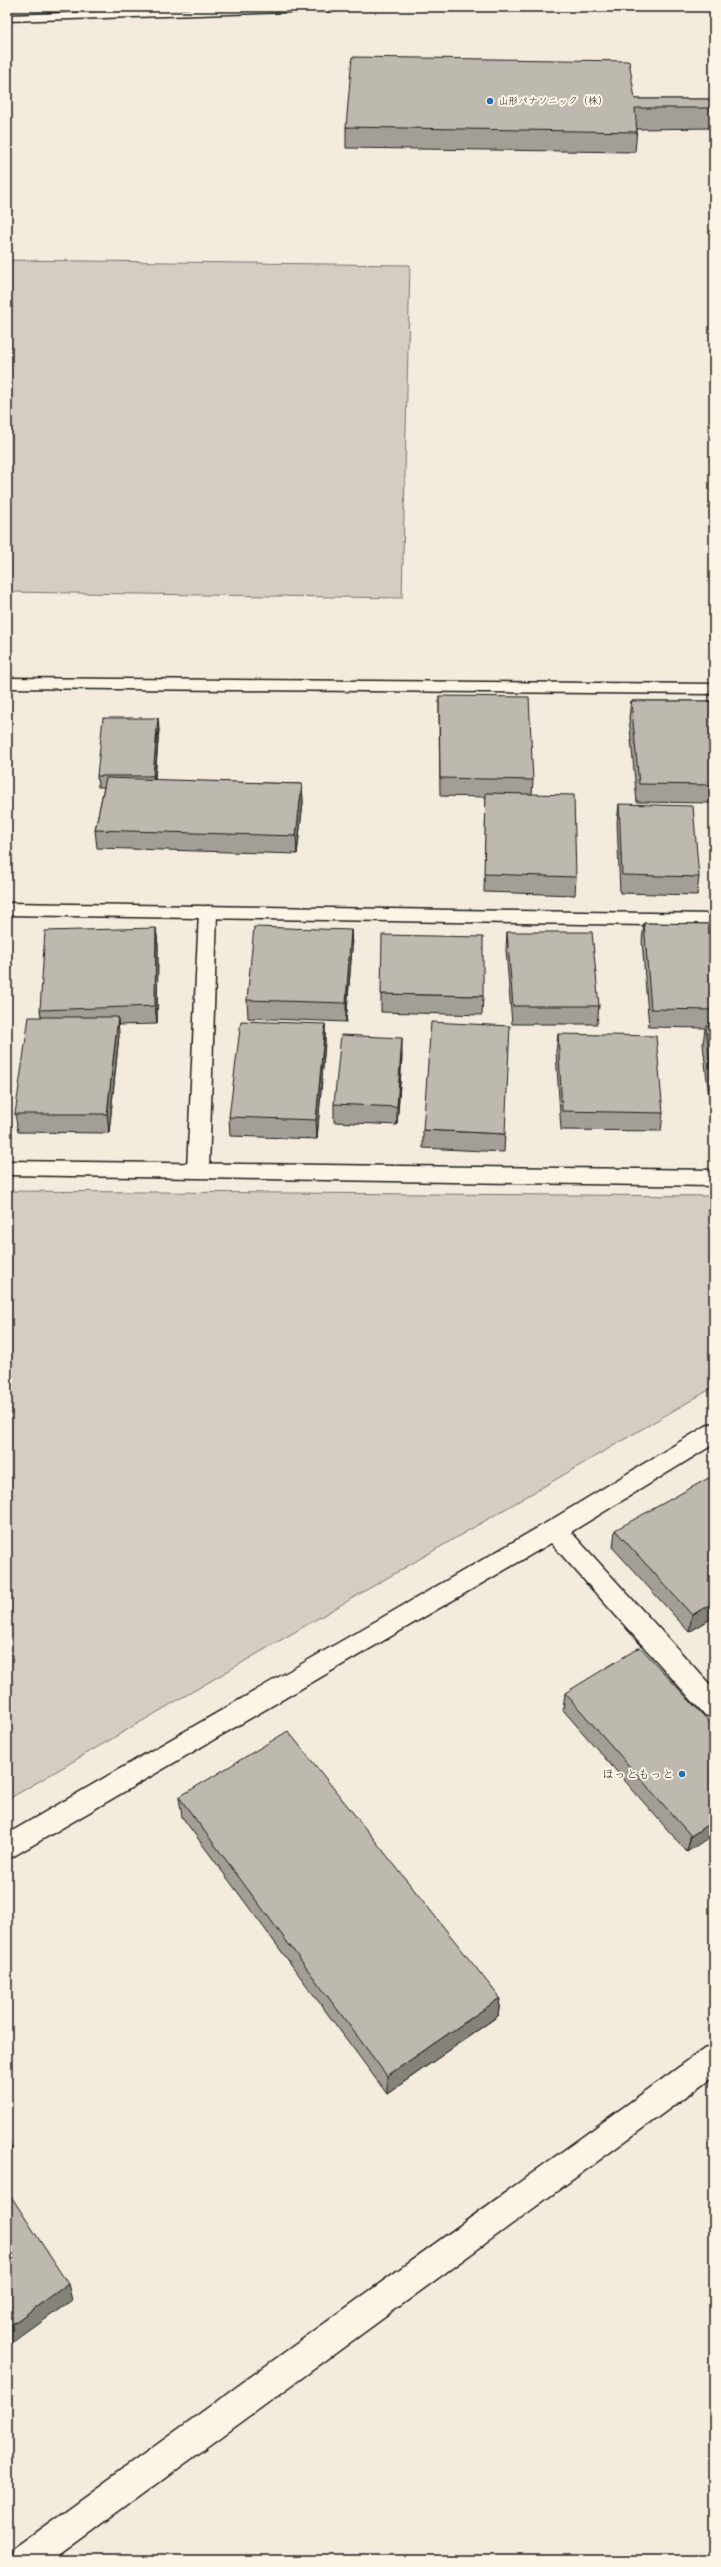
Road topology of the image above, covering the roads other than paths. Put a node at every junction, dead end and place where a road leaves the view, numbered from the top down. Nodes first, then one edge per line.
1 (356, 7) edge
2 (7, 18) edge
3 (7, 683) edge
4 (714, 689) edge
5 (7, 909) edge
6 (208, 912) junction
7 (714, 920) edge
8 (7, 1168) edge
9 (198, 1170) junction
10 (714, 1178) edge
11 (714, 1432) edge
12 (554, 1530) junction
13 (714, 1707) edge
14 (7, 1848) edge
15 (714, 2059) edge
16 (26, 2560) edge

1 - 2 main road
3 - 4 main road
5 - 6 main road
6 - 7 main road
6 - 9 main road
8 - 9 main road
9 - 10 main road
11 - 12 main road
12 - 13 main road
12 - 14 main road
15 - 16 main road

